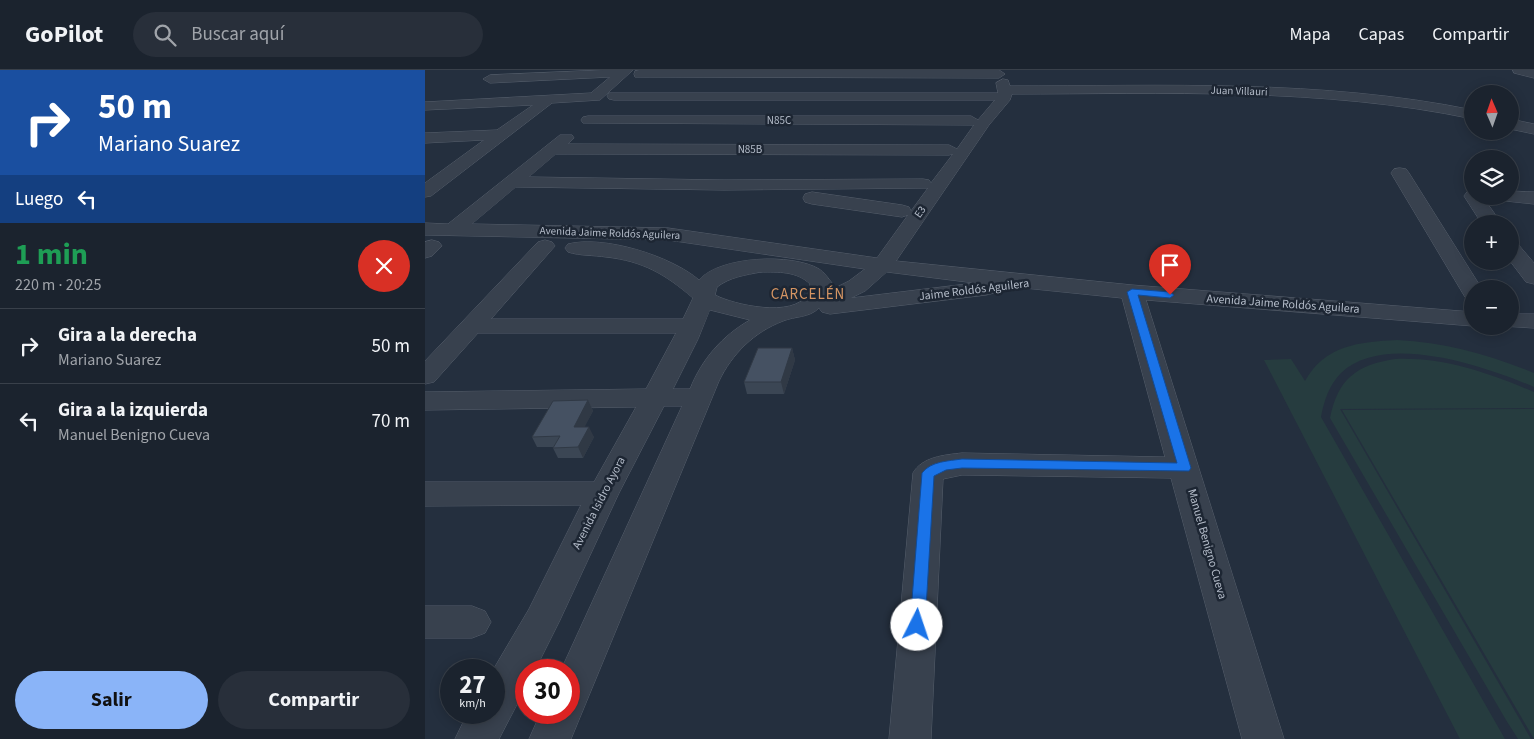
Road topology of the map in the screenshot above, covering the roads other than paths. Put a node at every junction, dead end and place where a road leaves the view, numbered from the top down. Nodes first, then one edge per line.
1 (1519, 70) edge
2 (634, 72) edge
3 (1534, 74) edge
4 (1041, 76) dead end
5 (1246, 76) dead end
6 (1157, 77) dead end
7 (490, 79) dead end
8 (1003, 84) edge
9 (1252, 91) junction
10 (614, 96) junction
11 (548, 100) junction
12 (425, 106) edge
13 (1464, 113) edge
14 (588, 120) junction
15 (971, 121) junction
16 (1519, 126) edge
17 (1534, 129) edge
18 (501, 135) junction
19 (425, 138) edge
20 (551, 149) junction
21 (949, 150) junction
22 (1400, 173) dead end
23 (449, 174) junction
24 (425, 175) edge
25 (512, 182) junction
26 (923, 184) junction
27 (724, 185) junction
28 (425, 192) edge
29 (1519, 197) edge
30 (1534, 198) edge
31 (902, 211) junction
32 (455, 228) junction
33 (885, 234) dead end
34 (427, 243) edge
35 (545, 246) junction
36 (1521, 254) edge
37 (872, 259) junction
38 (795, 268) junction
39 (915, 270) junction
40 (1534, 277) edge
41 (1466, 280) edge
42 (1035, 282) junction
43 (1132, 292) junction
44 (885, 300) junction
45 (700, 307) junction
46 (795, 310) junction
47 (1464, 318) edge
48 (1519, 321) edge
49 (1534, 322) edge
50 (471, 326) junction
51 (425, 376) edge
52 (700, 396) junction
53 (653, 398) junction
54 (425, 401) edge
55 (1185, 468) junction
56 (603, 493) junction
57 (425, 494) edge
58 (425, 622) edge
59 (472, 622) dead end
60 (580, 672) edge
61 (505, 687) edge
62 (484, 724) edge
63 (557, 724) edge
64 (476, 739) edge
65 (550, 739) edge
66 (909, 739) edge
67 (1263, 739) edge

1 - 3 street
2 - 7 street
2 - 8 street
2 - 10 street
2 - 11 street
4 - 6 street
5 - 9 street
8 - 9 street, Juan Villauri
8 - 10 street, Juan Villauri
8 - 15 street, E3
8 - 37 street, E3
9 - 13 street, Juan Villauri
10 - 14 street
11 - 12 street
11 - 18 street
14 - 15 street, N85C
14 - 20 street
15 - 21 street, E3
16 - 17 street
18 - 19 street
18 - 23 street
20 - 21 street, N85B
20 - 25 street
21 - 26 street, E3
22 - 41 street
23 - 24 street
23 - 28 street
25 - 27 street
25 - 32 street
26 - 27 street
26 - 31 street, E3
27 - 31 street
29 - 30 street
31 - 33 street, E3
32 - 34 street, Avenida Jaime Roldós Aguilera
32 - 37 street, Avenida Jaime Roldós Aguilera
34 - 35 street, Avenida Jaime Roldós Aguilera
35 - 45 street, Avenida Jaime Roldós Aguilera
35 - 50 street
36 - 40 street
37 - 38 street
37 - 39 street, Jaime Roldós Aguilera
37 - 46 street, E3
38 - 45 street, Avenida Isidro Ayora
38 - 46 street
39 - 42 street, Jaime Roldós Aguilera
39 - 44 street
42 - 43 street, Avenida Jaime Roldós Aguilera
42 - 44 street, Jaime Roldós Aguilera
43 - 47 street, Avenida Jaime Roldós Aguilera
43 - 55 street, Manuel Benigno Cueva
44 - 46 street, Jaime Roldós Aguilera
45 - 46 street
45 - 50 street
45 - 53 street, Avenida Isidro Ayora
46 - 52 street
48 - 49 street
50 - 51 street
52 - 53 street
52 - 60 street
53 - 54 street
53 - 56 street, Avenida Isidro Ayora
55 - 66 street
55 - 67 street, Manuel Benigno Cueva
56 - 57 street
56 - 61 street, Avenida Isidro Ayora
58 - 59 street
62 - 64 street
63 - 65 street

